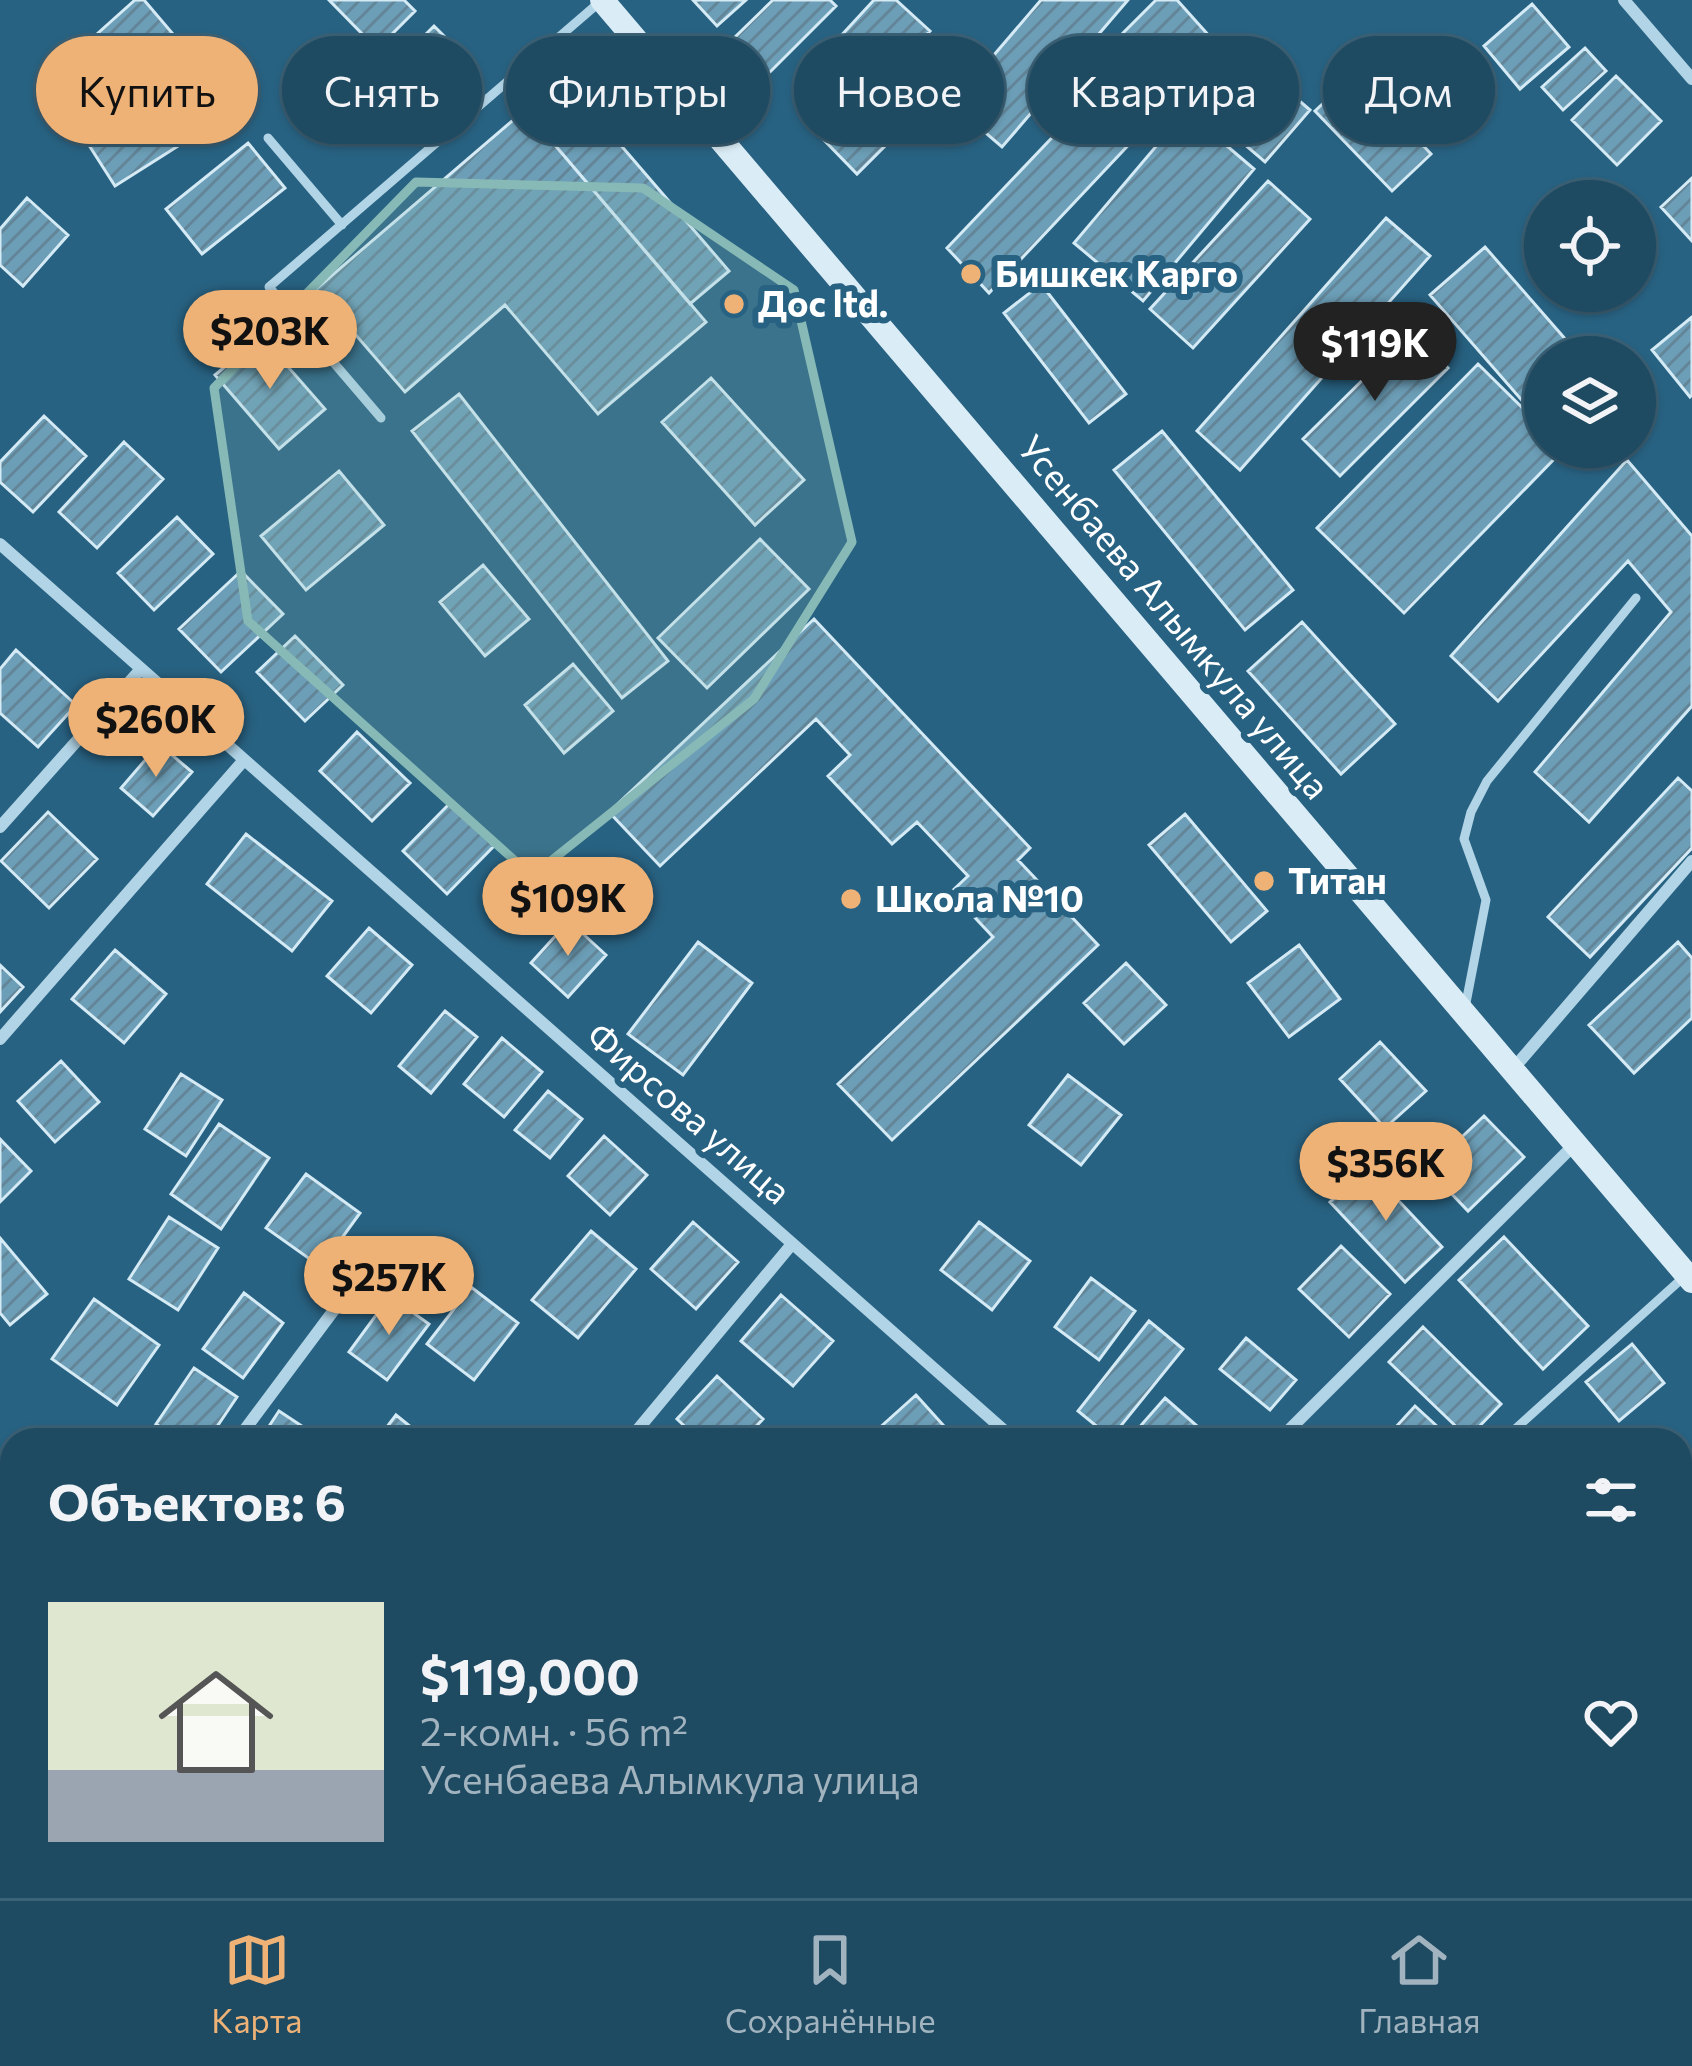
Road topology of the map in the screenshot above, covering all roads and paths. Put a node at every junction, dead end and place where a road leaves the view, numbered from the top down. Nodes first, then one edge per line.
1 (602, 0) edge
2 (1624, 0) edge
3 (1692, 79) edge
4 (268, 138) dead end
5 (342, 225) junction
6 (381, 418) dead end
7 (0, 544) edge
8 (1636, 598) dead end
9 (141, 669) junction
10 (244, 760) junction
11 (0, 827) edge
12 (1692, 861) edge
13 (1464, 1013) junction
14 (0, 1039) edge
15 (1512, 1070) junction
16 (1575, 1144) junction
17 (792, 1244) junction
18 (1689, 1278) edge
19 (334, 1310) dead end
20 (246, 1428) edge
21 (639, 1428) edge
22 (1001, 1428) edge
23 (1291, 1428) edge
24 (1517, 1428) edge

1 - 5 lane
1 - 13 street, Усенбаева Алымкула улица
2 - 3 street
4 - 5 lane
5 - 6 lane
7 - 9 street, Фирсова улица
8 - 13 lane
9 - 10 street, Фирсова улица
9 - 11 street
10 - 14 street
10 - 17 street, Фирсова улица
12 - 15 street
13 - 15 street, Усенбаева Алымкула улица
15 - 16 street, Усенбаева Алымкула улица
16 - 18 street, Усенбаева Алымкула улица
16 - 23 street
17 - 21 street
17 - 22 street, Фирсова улица
18 - 24 lane
19 - 20 street

